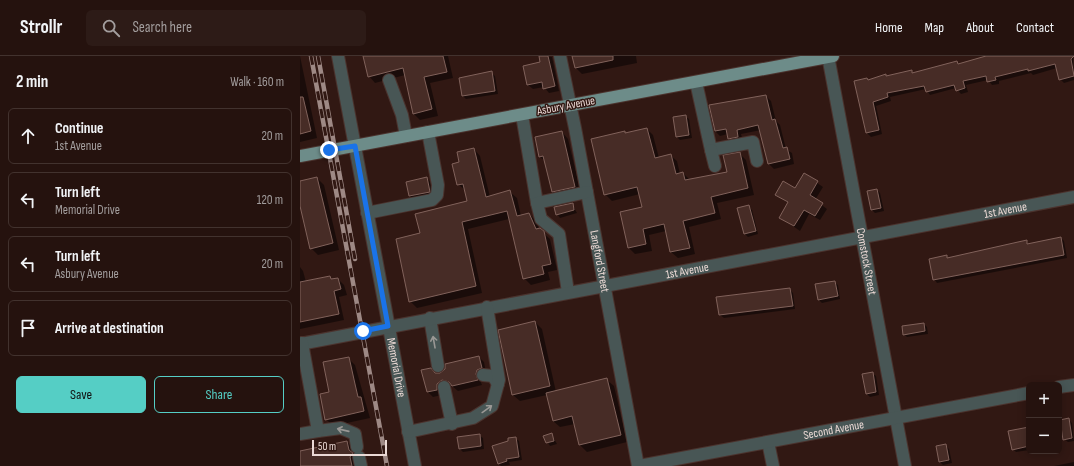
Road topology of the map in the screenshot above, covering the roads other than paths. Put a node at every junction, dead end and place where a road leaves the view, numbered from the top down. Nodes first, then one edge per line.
1 (338, 56) edge
2 (560, 56) edge
3 (829, 56) edge
4 (389, 80) dead end
5 (696, 82) junction
6 (570, 106) junction
7 (522, 115) junction
8 (428, 132) junction
9 (406, 136) junction
10 (355, 146) junction
11 (711, 150) junction
12 (300, 156) edge
13 (757, 161) dead end
14 (715, 166) dead end
15 (587, 192) junction
16 (1074, 198) edge
17 (537, 203) junction
18 (367, 213) junction
19 (861, 237) junction
20 (604, 285) junction
21 (568, 292) junction
22 (488, 307) junction
23 (430, 318) junction
24 (388, 326) junction
25 (301, 344) edge
26 (438, 366) dead end
27 (304, 375) edge
28 (483, 375) dead end
29 (498, 384) junction
30 (1074, 385) edge
31 (444, 387) dead end
32 (1062, 387) edge
33 (1026, 394) edge
34 (896, 418) junction
35 (452, 424) junction
36 (318, 431) junction
37 (408, 432) junction
38 (300, 434) edge
39 (768, 442) junction
40 (359, 457) edge
41 (415, 466) edge
42 (638, 466) edge
43 (773, 466) edge
44 (905, 466) edge

1 - 10 street, Memorial Drive
2 - 6 street, Langford Street
3 - 5 main road, Asbury Avenue
3 - 19 street, Comstock Street
4 - 9 street
5 - 6 main road, Asbury Avenue
5 - 11 street
6 - 7 main road, Asbury Avenue
6 - 15 street, Langford Street
7 - 8 main road, Asbury Avenue
7 - 17 street
8 - 9 main road, Asbury Avenue
8 - 18 street
9 - 10 main road, Asbury Avenue
10 - 12 main road, Asbury Avenue
10 - 18 street, Memorial Drive
11 - 13 street
11 - 14 street
15 - 17 street
15 - 20 street, Langford Street
16 - 19 street, 1st Avenue
17 - 21 street
18 - 24 street, Memorial Drive
19 - 20 street, 1st Avenue
19 - 34 street, Comstock Street
20 - 21 street, 1st Avenue
20 - 42 street, Langford Street
21 - 22 street, 1st Avenue
22 - 23 street, 1st Avenue
22 - 29 street
23 - 24 street, 1st Avenue
26 -> 23 street
24 - 25 street, 1st Avenue
24 - 37 street, Memorial Drive
25 - 27 street
27 - 36 street
28 - 29 street
35 -> 29 street
30 - 32 street
31 - 35 street
33 - 34 street, Second Avenue
34 - 39 street, Second Avenue
34 - 44 street, Comstock Street
35 - 37 street
36 - 38 street
40 -> 36 street
37 - 41 street, Memorial Drive
39 - 42 street, Second Avenue
39 - 43 street

